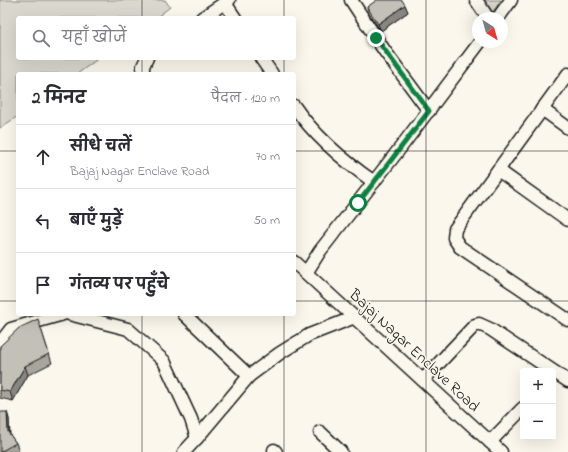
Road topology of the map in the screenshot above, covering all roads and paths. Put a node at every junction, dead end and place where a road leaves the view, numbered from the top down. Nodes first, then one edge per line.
1 (351, 0) edge
2 (476, 0) edge
3 (511, 0) edge
4 (227, 1) edge
5 (484, 12) edge
6 (502, 12) edge
7 (205, 16) edge
8 (234, 16) edge
9 (476, 48) edge
10 (146, 60) edge
11 (262, 60) edge
12 (144, 72) edge
13 (271, 72) edge
14 (568, 74) edge
15 (296, 109) edge
16 (542, 109) junction
17 (429, 111) junction
18 (568, 128) edge
19 (498, 170) junction
20 (374, 182) junction
21 (568, 220) edge
22 (296, 264) edge
23 (306, 273) junction
24 (56, 316) edge
25 (77, 316) edge
26 (186, 316) edge
27 (355, 317) junction
28 (568, 320) edge
29 (6, 330) edge
30 (0, 343) edge
31 (546, 368) edge
32 (556, 375) edge
33 (250, 376) junction
34 (424, 380) junction
35 (568, 381) edge
36 (520, 411) edge
37 (320, 432) dead end
38 (197, 438) junction
39 (490, 442) junction
40 (184, 452) edge
41 (341, 452) edge
42 (501, 452) edge

1 - 17 street
2 - 5 street
3 - 6 street
4 - 7 street
4 - 8 street
9 - 17 street
10 - 12 street
11 - 13 street
14 - 16 street
15 - 20 street
16 - 18 street
16 - 19 street
17 - 20 street
19 - 21 street
19 - 28 street
20 - 23 street
22 - 23 street, Bajaj Nagar Enclave Road
23 - 27 street, Bajaj Nagar Enclave Road
24 - 29 street
25 - 38 street
26 - 33 street
27 - 33 street
27 - 34 street, Bajaj Nagar Enclave Road
29 - 30 street
31 - 34 street
32 - 35 street
33 - 38 street
34 - 39 street, Bajaj Nagar Enclave Road
36 - 39 street
37 - 41 street
38 - 40 street
39 - 42 street, Bajaj Nagar Enclave Road

